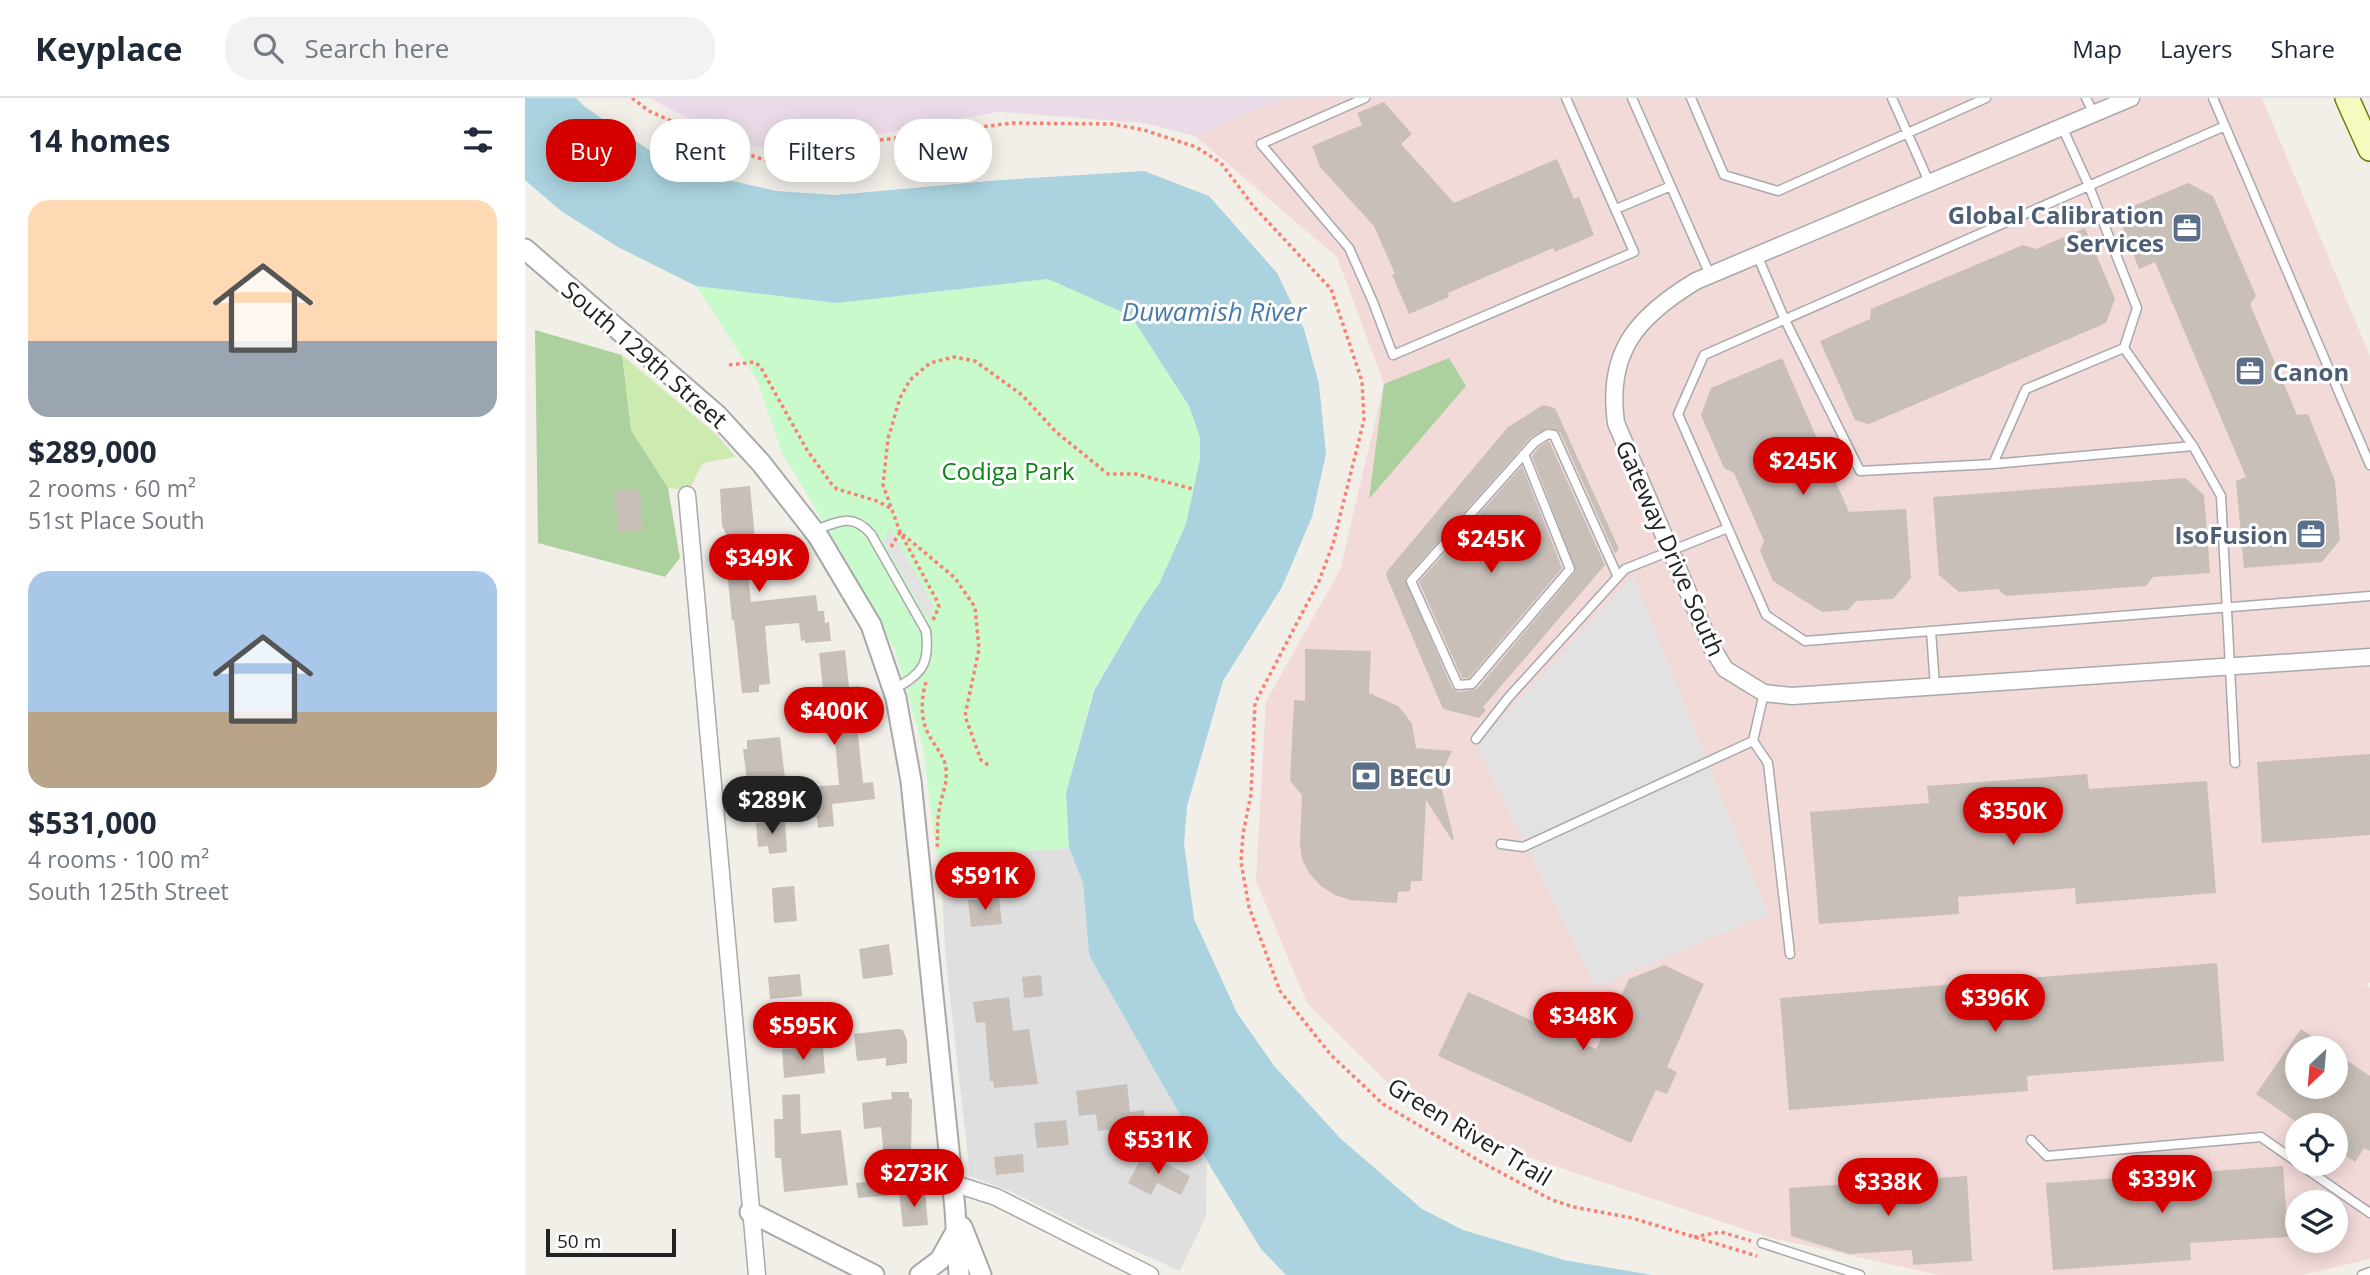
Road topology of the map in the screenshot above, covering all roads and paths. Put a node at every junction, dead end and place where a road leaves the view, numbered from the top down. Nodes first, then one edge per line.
1 (632, 98) edge
2 (1365, 98) edge
3 (1566, 98) edge
4 (1632, 98) edge
5 (1691, 98) edge
6 (1892, 98) edge
7 (1986, 98) edge
8 (2086, 98) edge
9 (2131, 98) edge
10 (2213, 98) edge
11 (2347, 98) edge
12 (2094, 114) junction
13 (2225, 126) junction
14 (2062, 127) junction
15 (1908, 133) junction
16 (2370, 149) edge
17 (1929, 182) junction
18 (1671, 186) junction
19 (2089, 186) junction
20 (1616, 209) junction
21 (525, 249) edge
22 (1757, 255) junction
23 (1710, 275) junction
24 (1785, 320) junction
25 (2125, 348) junction
26 (729, 365) dead end
27 (2193, 446) junction
28 (1524, 454) junction
29 (1993, 464) junction
30 (2370, 465) edge
31 (1193, 489) dead end
32 (687, 495) dead end
33 (890, 508) junction
34 (1728, 528) junction
35 (813, 530) junction
36 (900, 532) junction
37 (1669, 552) junction
38 (1618, 577) junction
39 (2370, 596) edge
40 (2227, 607) junction
41 (932, 623) dead end
42 (1931, 631) junction
43 (2370, 657) edge
44 (2229, 667) junction
45 (928, 677) dead end
46 (1935, 687) junction
47 (893, 690) junction
48 (1764, 693) junction
49 (1476, 738) dead end
50 (1753, 741) junction
51 (2235, 763) dead end
52 (991, 768) dead end
53 (1501, 844) dead end
54 (921, 882) junction
55 (1790, 954) dead end
56 (2031, 1140) dead end
57 (2285, 1153) edge
58 (2317, 1176) edge
59 (952, 1183) junction
60 (955, 1209) junction
61 (750, 1212) junction
62 (2370, 1213) edge
63 (956, 1229) junction
64 (1762, 1244) joint
65 (2370, 1272) edge
66 (757, 1275) edge
67 (874, 1275) edge
68 (920, 1275) edge
69 (959, 1275) edge
70 (981, 1275) edge
71 (1150, 1275) edge
72 (1860, 1275) edge
73 (2362, 1275) edge

1 - 64 path, Green River Trail
2 - 20 lane
3 - 20 lane
4 - 18 lane
5 - 15 lane
6 - 15 lane
7 - 15 lane
8 - 12 lane
9 - 12 street, Gateway Drive South
10 - 13 lane
11 - 16 main road
12 - 14 street, Gateway Drive South
13 - 19 lane
13 - 30 lane
14 - 17 street, Gateway Drive South
14 - 19 lane
15 - 17 lane
17 - 22 street, Gateway Drive South
18 - 20 lane
18 - 23 lane
19 - 24 lane
19 - 25 lane
21 - 35 street, South 129th Street
22 - 23 street, Gateway Drive South
22 - 24 lane
23 - 37 street, Gateway Drive South
24 - 29 lane
24 - 34 lane
25 - 27 lane
25 - 29 lane
26 - 33 path
27 - 29 lane
27 - 40 lane
28 - 28 lane
28 - 38 lane
31 - 33 path
32 - 61 street
33 - 36 path
34 - 37 lane
34 - 42 lane
35 - 47 street, South 129th Street
35 - 47 lane
36 - 41 path
36 - 52 path
37 - 38 lane
37 - 48 street, Gateway Drive South
38 - 49 lane
39 - 40 lane
40 - 42 lane
40 - 44 lane
42 - 46 lane
43 - 44 street, Gateway Drive South
44 - 46 street, Gateway Drive South
44 - 51 lane
45 - 54 path
46 - 48 street, Gateway Drive South
47 - 54 street, South 129th Street
48 - 50 lane
50 - 53 lane
50 - 55 lane
54 - 59 street, South 129th Street
56 - 57 lane
58 - 62 lane
59 - 60 street, South 129th Street
59 - 71 street
60 - 63 street
60 - 70 street
61 - 66 street
61 - 67 street
63 - 68 street
63 - 69 street
64 - 72 lane
65 - 73 lane

